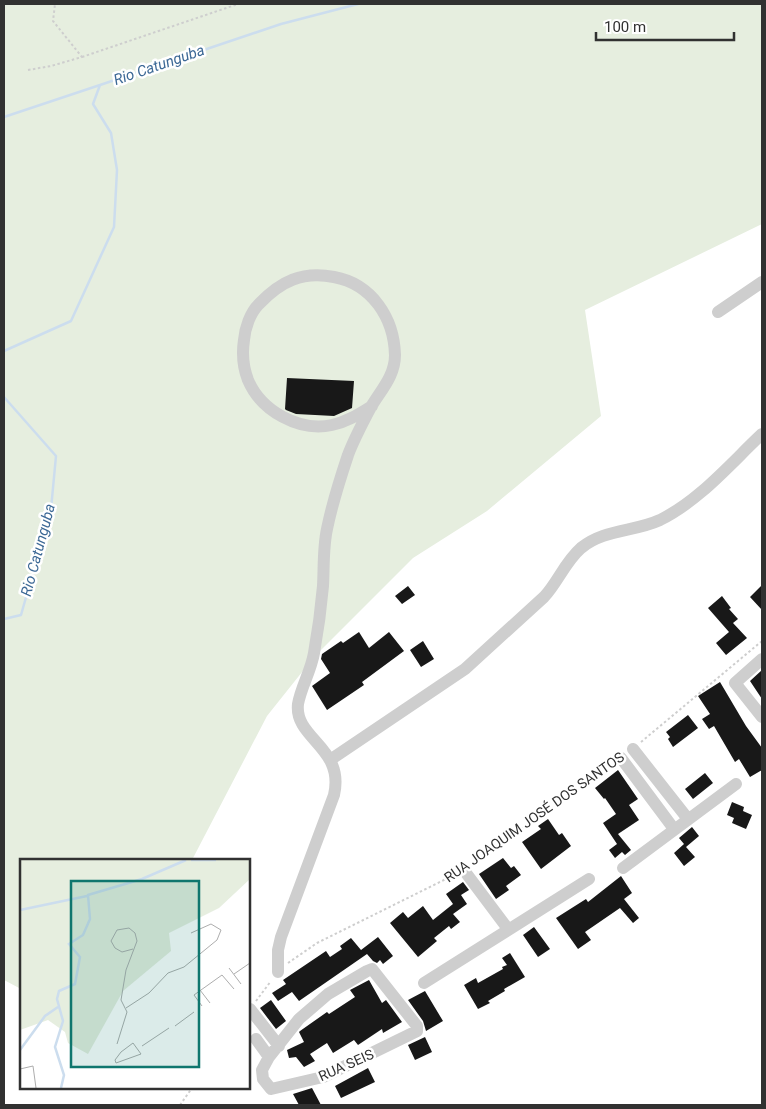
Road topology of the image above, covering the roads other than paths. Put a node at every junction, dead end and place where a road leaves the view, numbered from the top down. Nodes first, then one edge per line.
1 (762, 282) edge
2 (718, 312) dead end
3 (372, 406) junction
4 (762, 434) edge
5 (762, 659) edge
6 (762, 717) edge
7 (633, 749) road end
8 (621, 758) road end
9 (330, 760) junction
10 (736, 784) dead end
11 (688, 819) junction
12 (674, 829) junction
13 (623, 868) dead end
14 (463, 870) road end
15 (589, 879) dead end
16 (508, 929) junction
17 (278, 972) road end
18 (424, 983) dead end
19 (250, 1009) road end
20 (256, 1039) dead end
21 (279, 1046) junction
22 (269, 1057) junction

1 - 2 street
3 - 3 street
3 - 9 street
4 - 9 street
5 - 6 street
7 - 11 street
8 - 12 street
9 - 17 street
10 - 11 street
11 - 12 street
12 - 13 street
14 - 16 street
15 - 16 street
16 - 18 street
19 - 21 street
20 - 22 street
21 - 22 street
21 - 22 street, RUA SEIS

